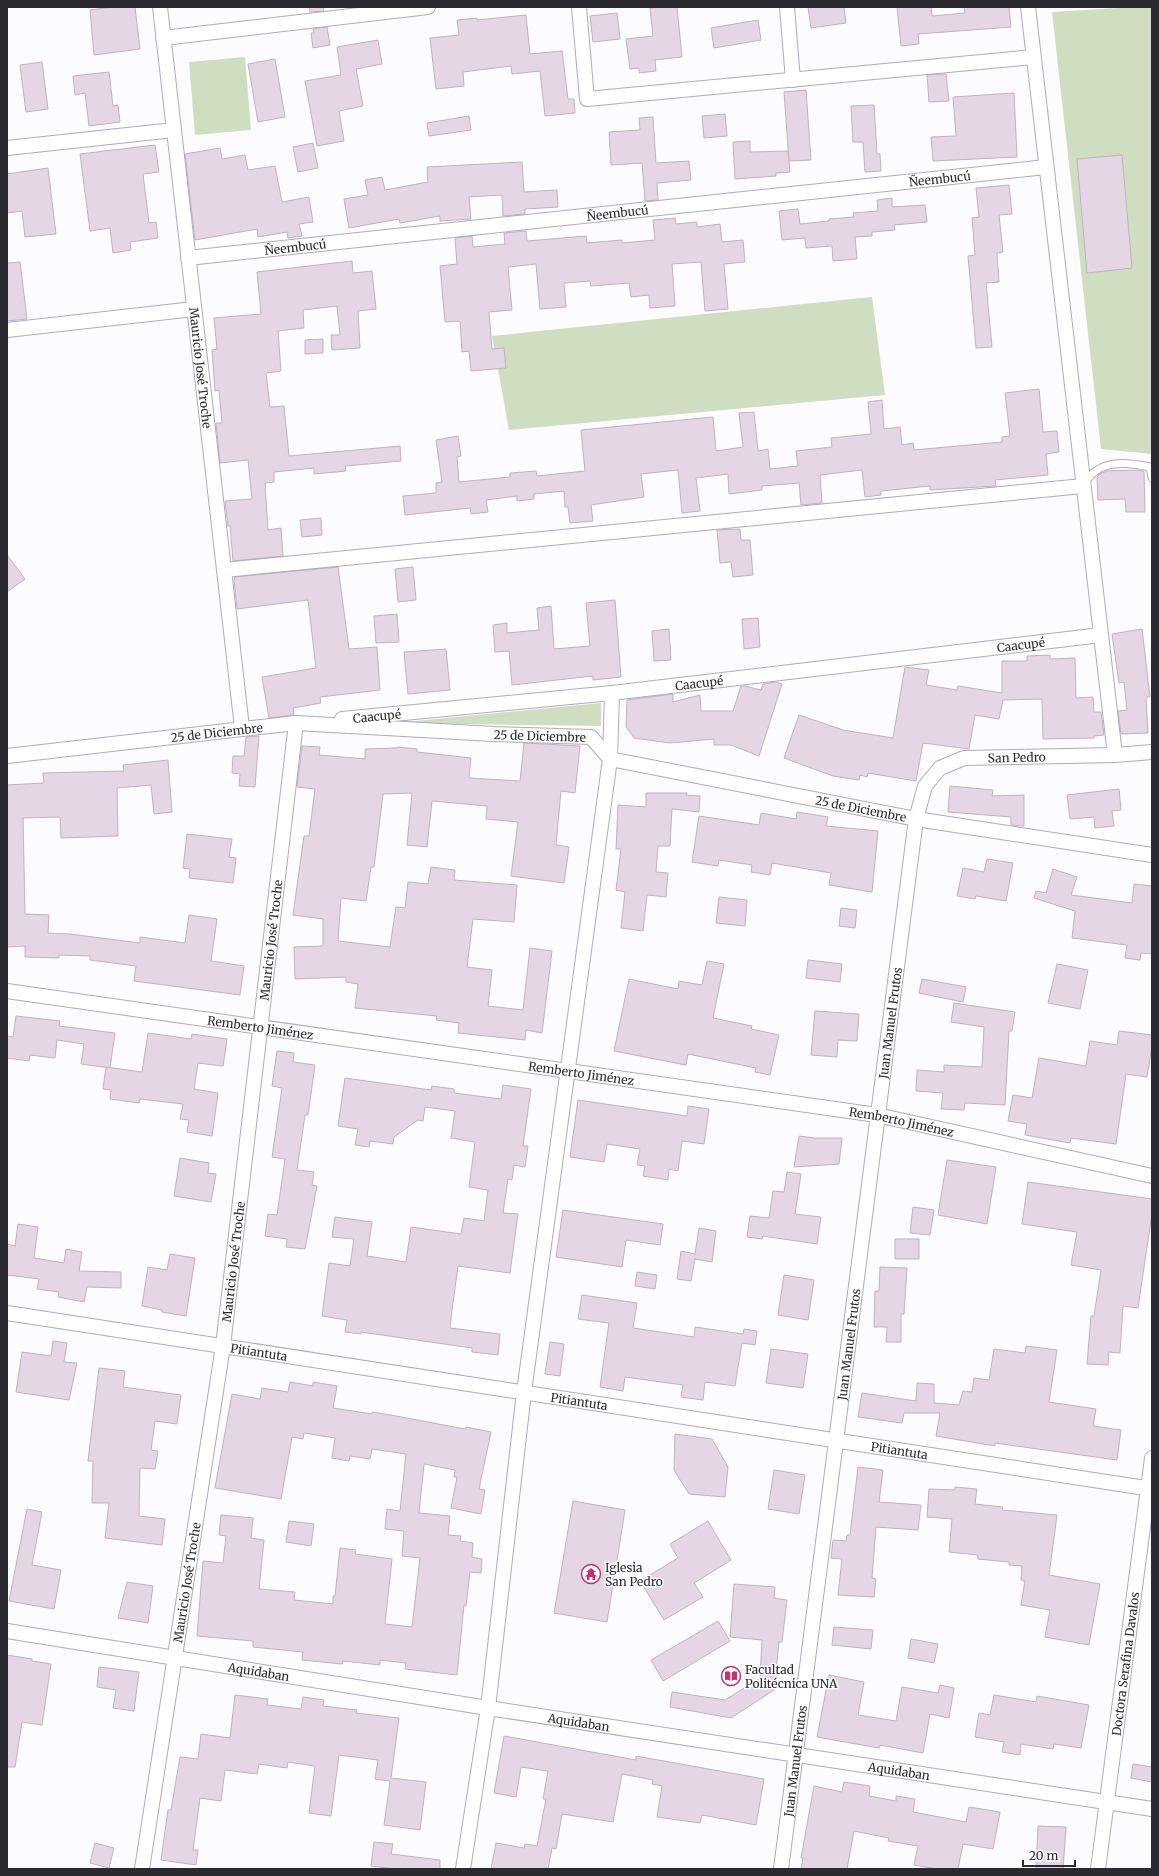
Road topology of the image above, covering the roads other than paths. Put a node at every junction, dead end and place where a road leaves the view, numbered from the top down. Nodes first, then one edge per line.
1 (160, 7) edge
2 (428, 7) edge
3 (579, 7) edge
4 (787, 7) edge
5 (1028, 7) edge
6 (163, 38) junction
7 (1033, 57) junction
8 (793, 80) junction
9 (174, 130) junction
10 (7, 148) edge
11 (1046, 167) junction
12 (188, 258) junction
13 (194, 310) junction
14 (7, 330) edge
15 (1152, 478) edge
16 (1083, 486) junction
17 (224, 570) junction
18 (1101, 635) junction
19 (612, 693) junction
20 (296, 723) junction
21 (242, 728) junction
22 (1152, 752) edge
23 (1115, 755) junction
24 (7, 756) edge
25 (610, 759) junction
26 (916, 819) junction
27 (1152, 855) edge
28 (7, 991) edge
29 (261, 1027) junction
30 (568, 1071) junction
31 (877, 1115) junction
32 (1152, 1176) edge
33 (7, 1313) edge
34 (223, 1346) junction
35 (524, 1392) junction
36 (836, 1441) junction
37 (1152, 1458) edge
38 (1150, 1489) edge
39 (7, 1631) edge
40 (175, 1658) junction
41 (488, 1708) junction
42 (796, 1755) junction
43 (1107, 1802) junction
44 (1152, 1809) edge
45 (142, 1869) edge
46 (463, 1869) edge
47 (781, 1869) edge
48 (1098, 1869) edge

1 - 6 street, Mauricio José Troche
2 - 6 street
3 - 8 street
4 - 8 street
5 - 7 street
6 - 9 street, Mauricio José Troche
7 - 8 street
7 - 11 street
9 - 10 street
9 - 12 street, Mauricio José Troche
11 - 12 street, Ñeembucú
11 - 16 street
12 - 13 street, Mauricio José Troche
13 - 14 street
13 - 17 street, Mauricio José Troche
15 - 16 lane
16 - 17 street
16 - 18 street
17 - 21 street, Mauricio José Troche
18 - 19 street, Caacupé
18 - 23 street
19 - 20 street, Caacupé
19 - 25 street
20 - 21 street, 25 de Diciembre
20 - 25 street, 25 de Diciembre
20 - 29 street, Mauricio José Troche
21 - 24 street, 25 de Diciembre
22 - 23 street, San Pedro
23 - 26 street, San Pedro
25 - 26 street, 25 de Diciembre
25 - 30 street
26 - 27 street, 25 de Diciembre
26 - 31 street, Juan Manuel Frutos
28 - 29 street, Remberto Jiménez
29 - 30 street, Remberto Jiménez
29 - 34 street, Mauricio José Troche
30 - 31 street, Remberto Jiménez
30 - 35 street
31 - 32 street, Remberto Jiménez
31 - 36 street, Juan Manuel Frutos
33 - 34 street, Pitiantuta
34 - 35 street, Pitiantuta
34 - 40 street, Mauricio José Troche
35 - 36 street, Pitiantuta
35 - 41 street
36 - 38 street, Pitiantuta
36 - 42 street, Juan Manuel Frutos
37 - 38 street, Doctora Serafina Davalos
38 - 43 street, Doctora Serafina Davalos
39 - 40 street, Aquidaban
40 - 41 street, Aquidaban
40 - 45 street, Mauricio José Troche
41 - 42 street, Aquidaban
41 - 46 street
42 - 43 street, Aquidaban
42 - 47 street, Juan Manuel Frutos
43 - 44 street, Aquidaban
43 - 48 street, Doctora Serafina Davalos

